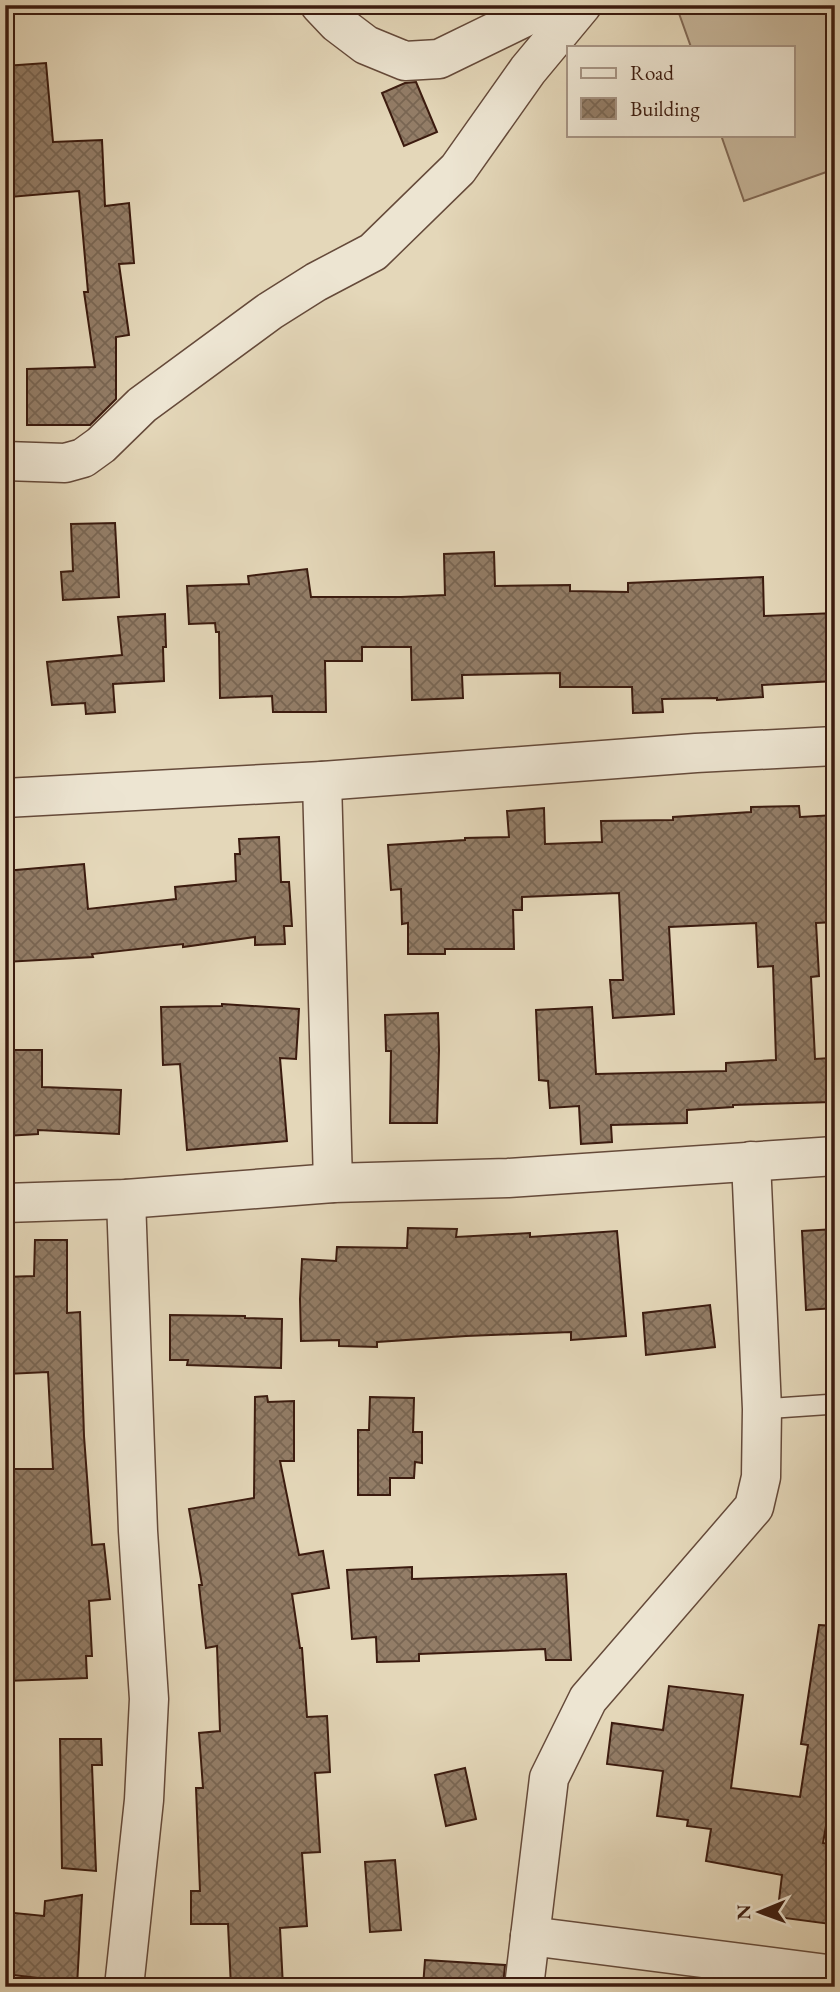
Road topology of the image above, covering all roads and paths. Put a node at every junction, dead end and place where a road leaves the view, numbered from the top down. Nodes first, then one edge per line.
1 (320, 5) edge
2 (550, 5) edge
3 (582, 5) edge
4 (5, 461) edge
5 (835, 746) edge
6 (322, 781) junction
7 (5, 798) edge
8 (835, 1156) edge
9 (751, 1161) junction
10 (333, 1183) junction
11 (126, 1199) junction
12 (5, 1203) edge
13 (835, 1405) edge
14 (762, 1409) junction
15 (530, 1936) junction
16 (835, 1975) edge
17 (124, 1987) edge
18 (524, 1987) edge

1 - 2 street
3 - 4 street
5 - 6 street
6 - 7 street
6 - 10 street
8 - 9 street
9 - 10 street
9 - 14 street
10 - 11 street
11 - 12 street
11 - 17 street
13 - 14 lane
14 - 15 street
15 - 16 street
15 - 18 street

